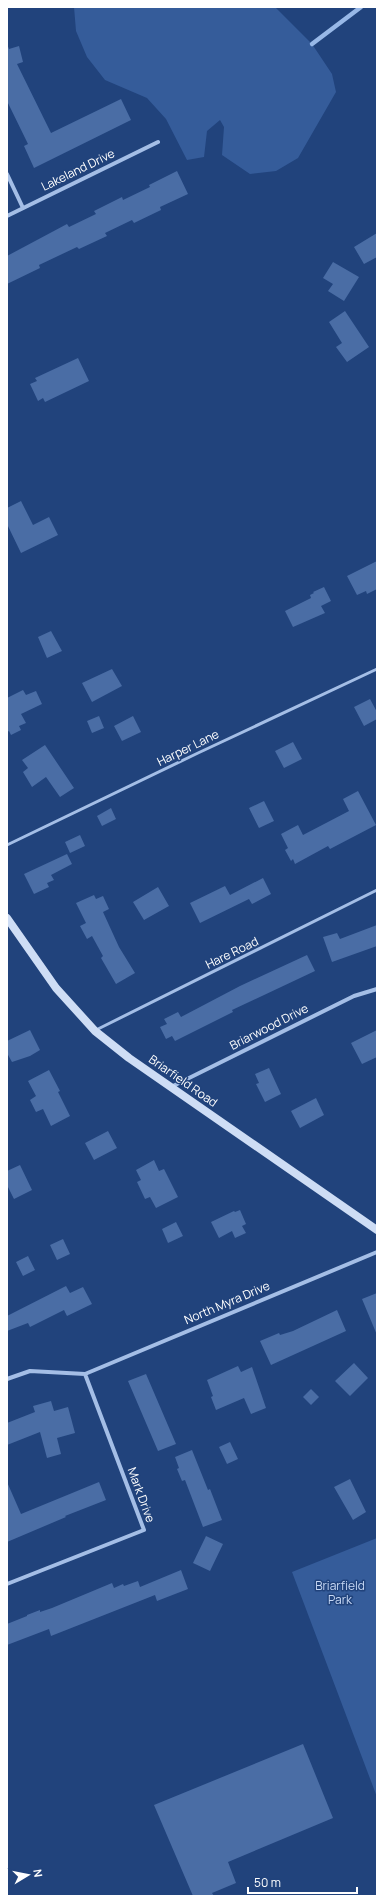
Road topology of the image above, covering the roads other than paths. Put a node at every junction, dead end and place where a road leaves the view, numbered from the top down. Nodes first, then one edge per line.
1 (158, 142) dead end
2 (7, 174) edge
3 (23, 208) junction
4 (7, 216) edge
5 (377, 669) edge
6 (7, 845) edge
7 (377, 890) edge
8 (7, 918) edge
9 (377, 989) edge
10 (95, 1031) junction
11 (171, 1087) junction
12 (377, 1230) edge
13 (377, 1252) edge
14 (85, 1374) junction
15 (7, 1379) edge
16 (7, 1584) edge

1 - 3 street, Lakeland Drive
2 - 3 street
3 - 4 street, Lakeland Drive
5 - 6 lane, Harper Lane
7 - 10 lane, Hare Road
8 - 10 main road, Briarfield Road
9 - 11 street, Briarwood Drive
10 - 11 main road, Briarfield Road
11 - 12 main road, Briarfield Road
13 - 14 street, North Myra Drive
14 - 15 street
14 - 16 street, Mark Drive

